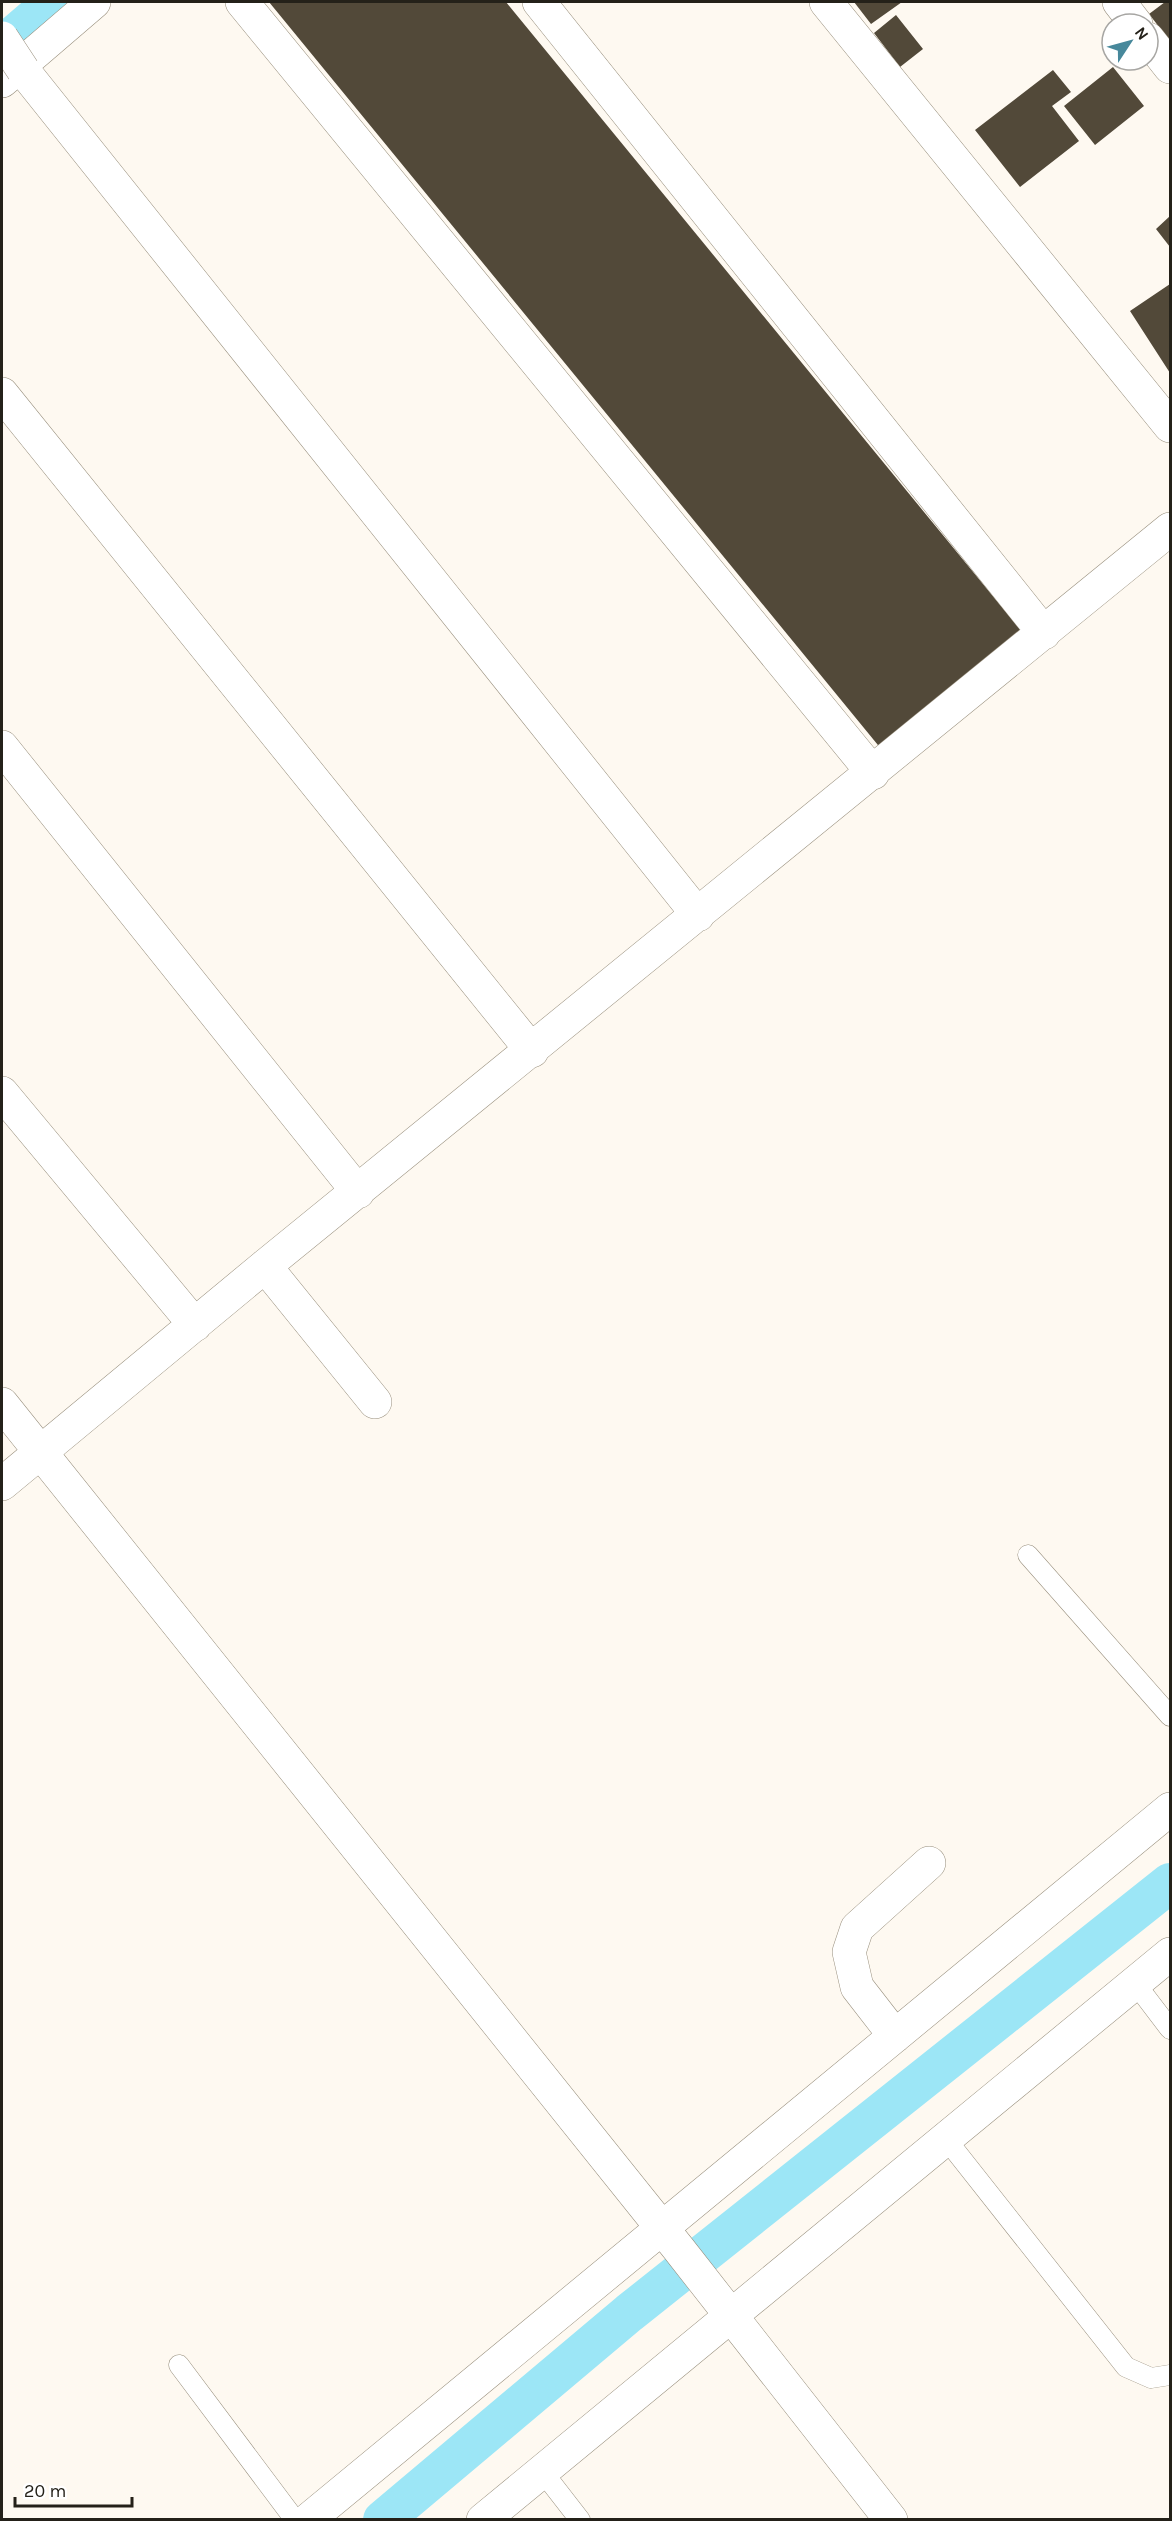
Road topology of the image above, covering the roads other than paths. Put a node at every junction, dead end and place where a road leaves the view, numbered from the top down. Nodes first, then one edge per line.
1 (94, 2) edge
2 (242, 2) edge
3 (539, 2) edge
4 (826, 2) edge
5 (2, 38) edge
6 (1160, 54) edge
7 (1170, 67) edge
8 (12, 75) edge
9 (2, 394) edge
10 (1170, 426) edge
11 (1170, 529) edge
12 (1044, 633) junction
13 (2, 747) edge
14 (873, 773) junction
15 (698, 915) junction
16 (532, 1051) junction
17 (2, 1093) edge
18 (358, 1192) junction
19 (265, 1266) junction
20 (195, 1325) junction
21 (375, 1401) dead end
22 (2, 1404) edge
23 (39, 1452) junction
24 (2, 1484) edge
25 (1028, 1555) dead end
26 (1170, 1716) edge
27 (1170, 1809) edge
28 (929, 1863) dead end
29 (1170, 1954) edge
30 (1135, 1983) junction
31 (1170, 2029) edge
32 (895, 2036) junction
33 (946, 2139) junction
34 (670, 2238) junction
35 (723, 2306) junction
36 (179, 2365) dead end
37 (1170, 2375) edge
38 (542, 2471) junction
39 (296, 2520) edge
40 (308, 2520) edge
41 (483, 2520) edge
42 (580, 2520) edge
43 (891, 2520) edge

1 - 8 street
2 - 14 street
3 - 12 street
4 - 10 street
5 - 8 street, bridge
6 - 7 street
8 - 15 street
9 - 16 street
11 - 12 street
12 - 14 street
13 - 18 street
14 - 15 street
15 - 16 street
16 - 18 street
17 - 20 street
18 - 19 street
19 - 20 street
19 - 21 street
20 - 23 street
22 - 23 street
23 - 24 street
23 - 34 street
25 - 26 lane
27 - 32 street
28 - 32 street
29 - 30 street
30 - 31 lane
30 - 33 street
32 - 34 street
33 - 35 street
33 - 37 lane
34 - 35 street
34 - 40 street
35 - 38 street
35 - 43 street
36 - 39 lane
38 - 41 street
38 - 42 lane

